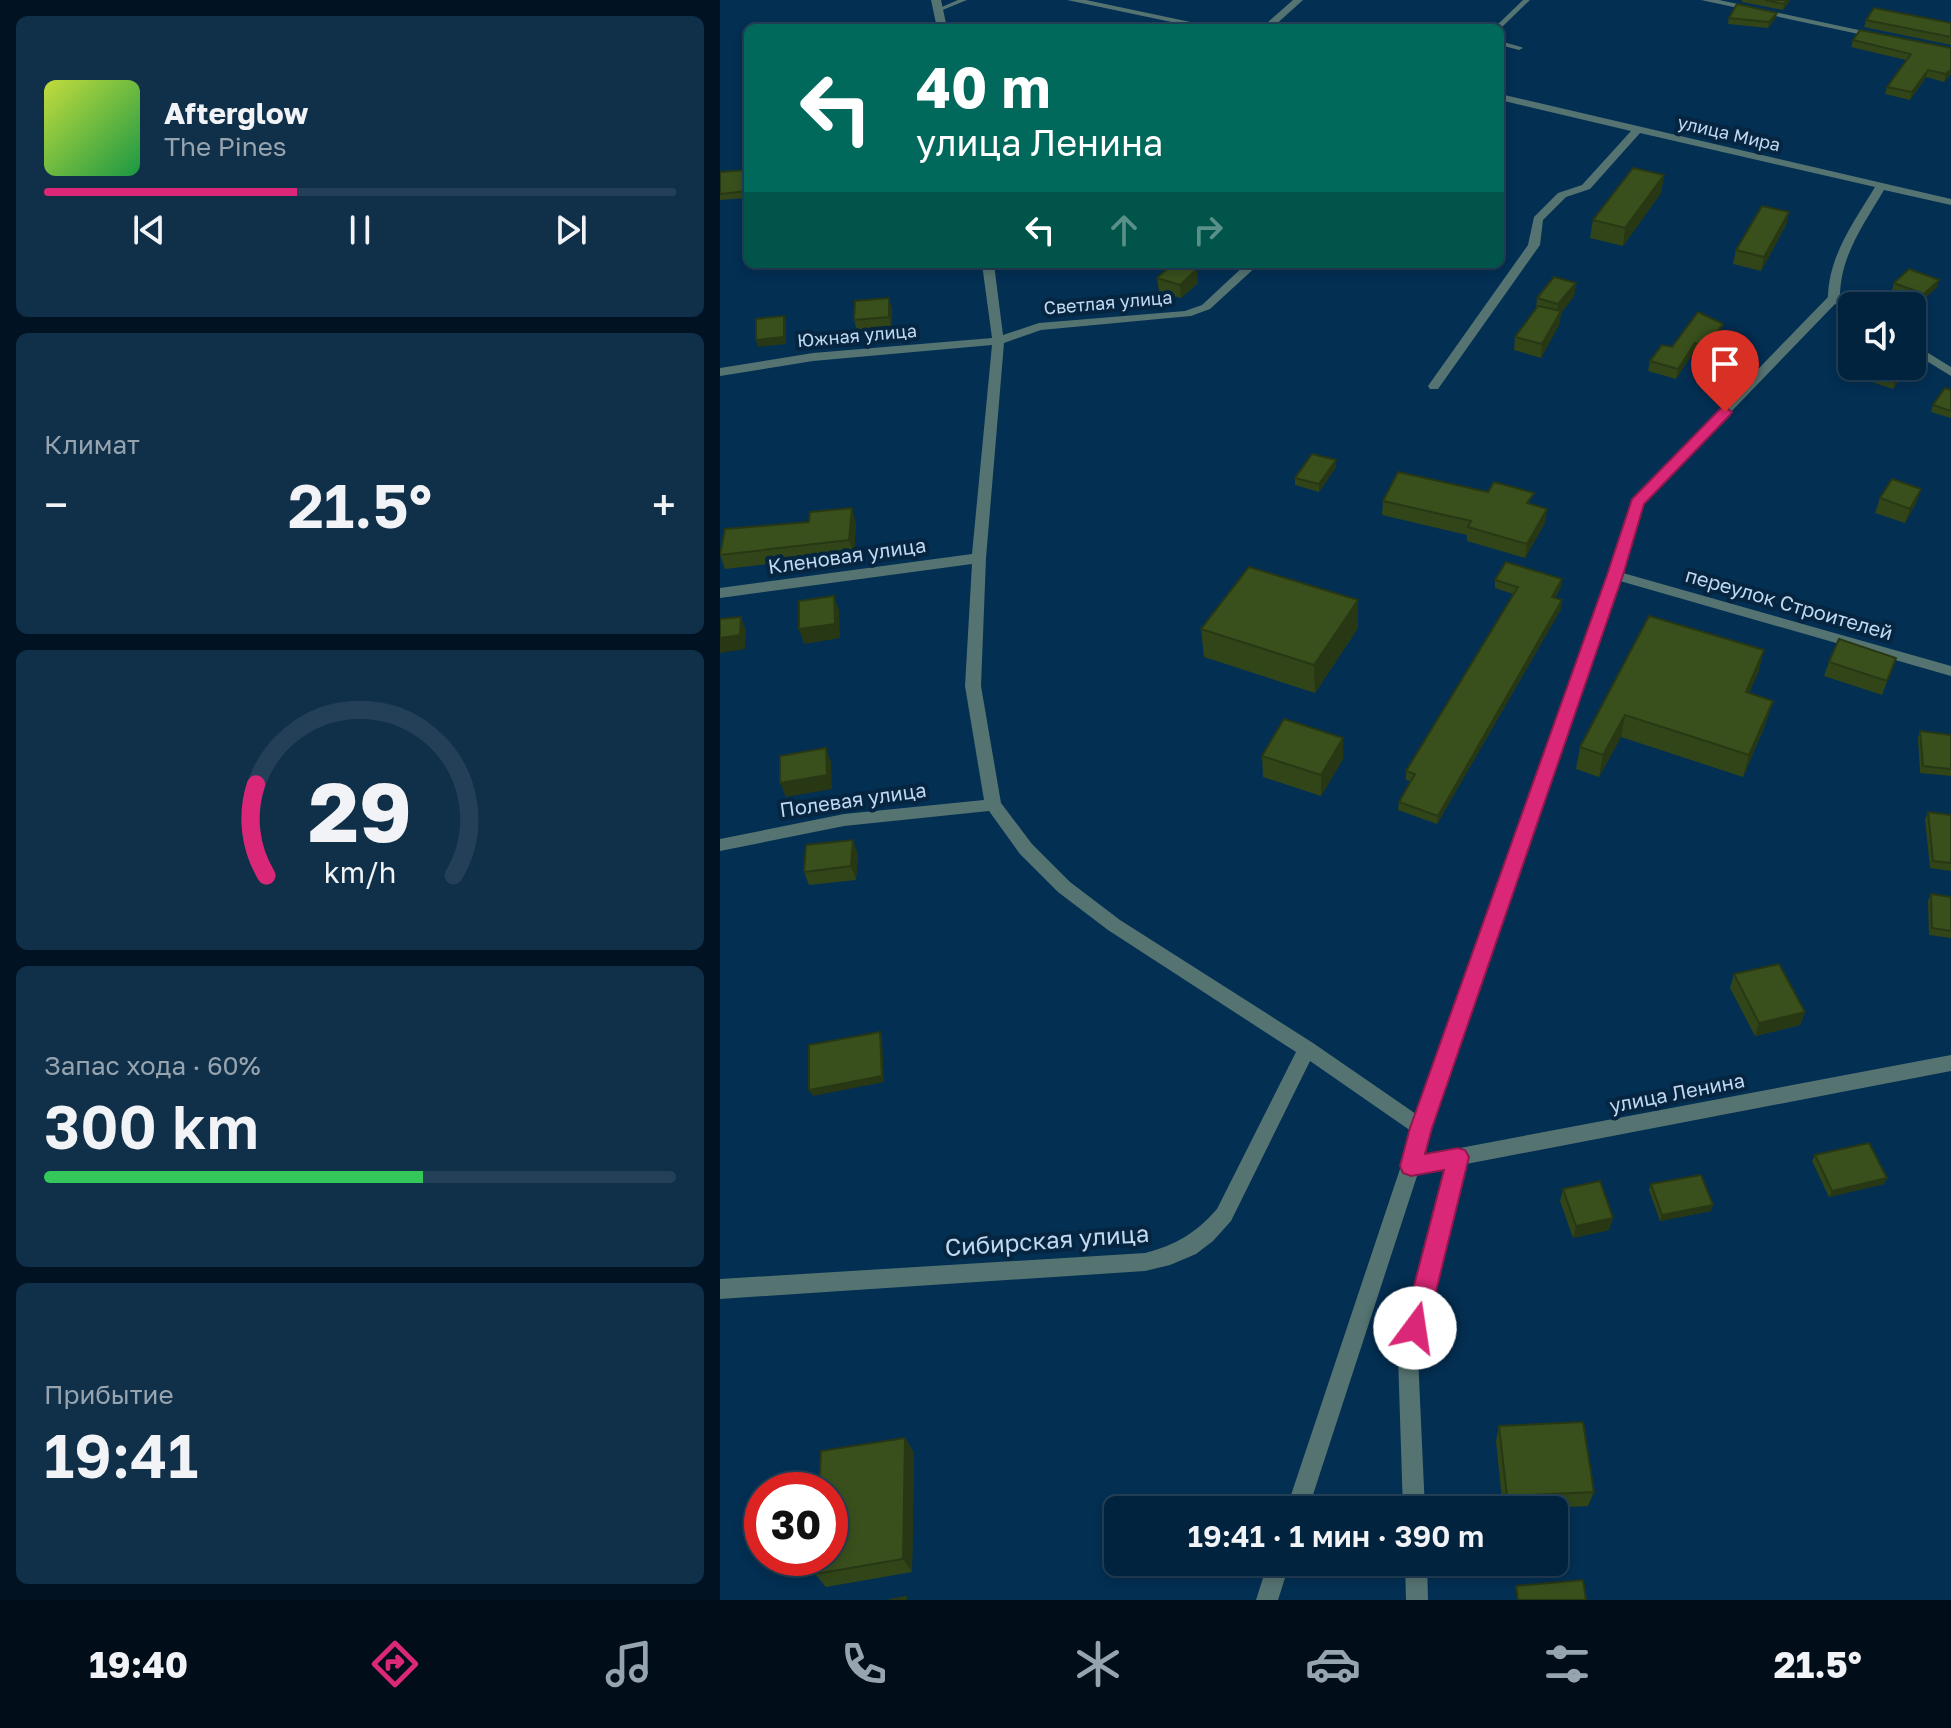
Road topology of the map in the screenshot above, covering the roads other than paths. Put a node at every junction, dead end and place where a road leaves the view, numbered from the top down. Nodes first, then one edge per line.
1 (964, 0) edge
2 (1072, 0) edge
3 (1298, 0) edge
4 (1527, 0) edge
5 (1706, 0) edge
6 (937, 5) edge
7 (1194, 24) edge
8 (1271, 24) edge
9 (1501, 24) edge
10 (1890, 38) edge
11 (1504, 44) edge
12 (1519, 48) dead end
13 (1504, 98) edge
14 (1638, 129) junction
15 (1881, 186) junction
16 (1951, 202) edge
17 (989, 268) edge
18 (1249, 268) edge
19 (1834, 298) junction
20 (1838, 301) edge
21 (998, 341) junction
22 (1926, 356) edge
23 (720, 372) edge
24 (1951, 372) edge
25 (1434, 386) dead end
26 (979, 558) junction
27 (1615, 575) junction
28 (720, 593) edge
29 (1951, 671) edge
30 (993, 805) junction
31 (720, 845) edge
32 (1307, 1049) junction
33 (1951, 1063) edge
34 (1421, 1128) junction
35 (1458, 1157) junction
36 (1411, 1166) junction
37 (720, 1289) edge
38 (1302, 1496) edge
39 (1413, 1496) edge
40 (1275, 1576) edge
41 (1416, 1576) edge
42 (1267, 1600) edge
43 (1417, 1600) edge

1 - 6 lane
2 - 7 street
3 - 8 street
4 - 9 lane
5 - 10 street
11 - 12 lane
13 - 14 street, улица Мира
14 - 15 street, улица Мира
14 - 25 street
15 - 16 street, улица Мира
15 - 19 street
17 - 21 street
18 - 21 street, Светлая улица
19 - 20 street
19 - 27 street
21 - 23 street, Южная улица
21 - 26 street
22 - 24 street
26 - 28 street, Кленовая улица
26 - 30 street
27 - 29 street, переулок Строителей
27 - 34 street
30 - 31 street, Полевая улица
30 - 32 street
32 - 34 street
32 - 37 street, Сибирская улица
33 - 35 street, улица Ленина
34 - 36 street
35 - 36 street, улица Ленина
35 - 39 street
36 - 38 street
40 - 42 street
41 - 43 street

